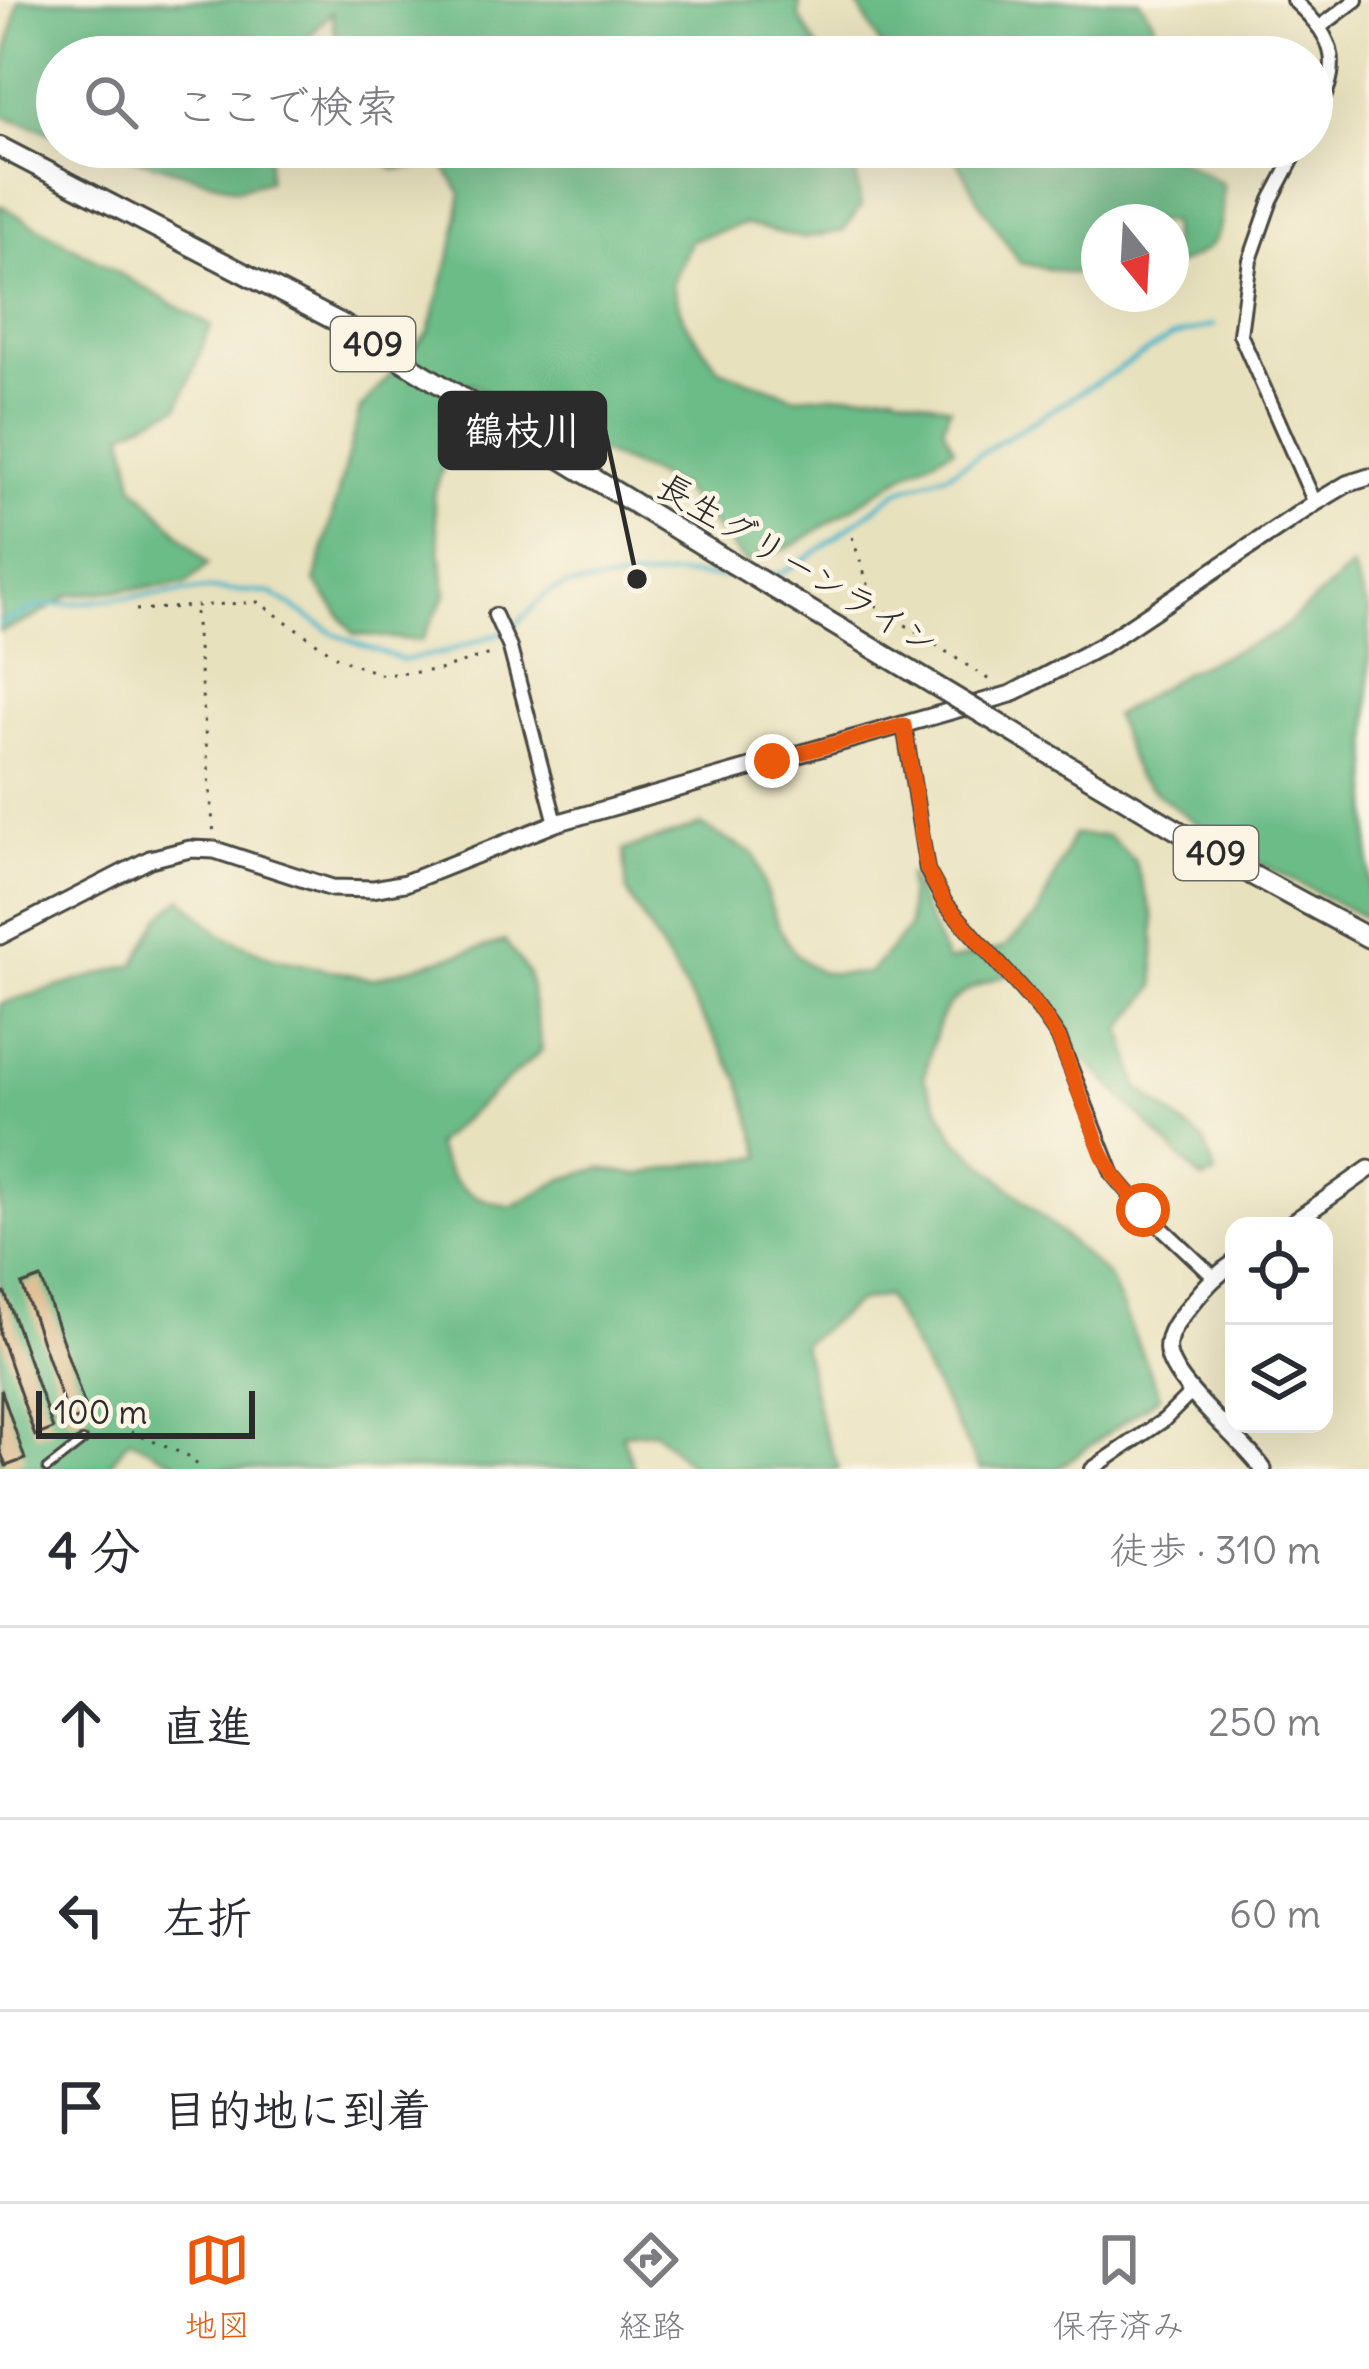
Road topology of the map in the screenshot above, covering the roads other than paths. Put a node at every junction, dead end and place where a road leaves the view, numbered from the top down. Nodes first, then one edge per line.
1 (1293, 0) edge
2 (1356, 0) edge
3 (1320, 27) junction
4 (1325, 36) edge
5 (0, 147) edge
6 (36, 166) edge
7 (40, 168) edge
8 (1287, 168) edge
9 (1369, 477) edge
10 (1315, 503) junction
11 (495, 615) dead end
12 (904, 725) junction
13 (556, 823) junction
14 (0, 936) edge
15 (1369, 938) edge
16 (1369, 1169) edge
17 (1301, 1217) edge
18 (1225, 1269) edge
19 (1214, 1277) junction
20 (1192, 1392) junction
21 (83, 1441) dead end
22 (46, 1469) edge
23 (1092, 1469) edge
24 (1263, 1469) edge

1 - 3 street
2 - 3 street
3 - 4 street
5 - 6 highway, 長生グリーンライン / 409, bridge
7 - 15 highway, 長生グリーンライン / 409, bridge
8 - 10 street
9 - 10 street
10 - 12 street
11 - 13 street
12 - 13 street
12 - 19 street
13 - 14 street
16 - 17 street
18 - 19 street
19 - 20 street
20 - 23 street
20 - 24 street
21 - 22 lane

